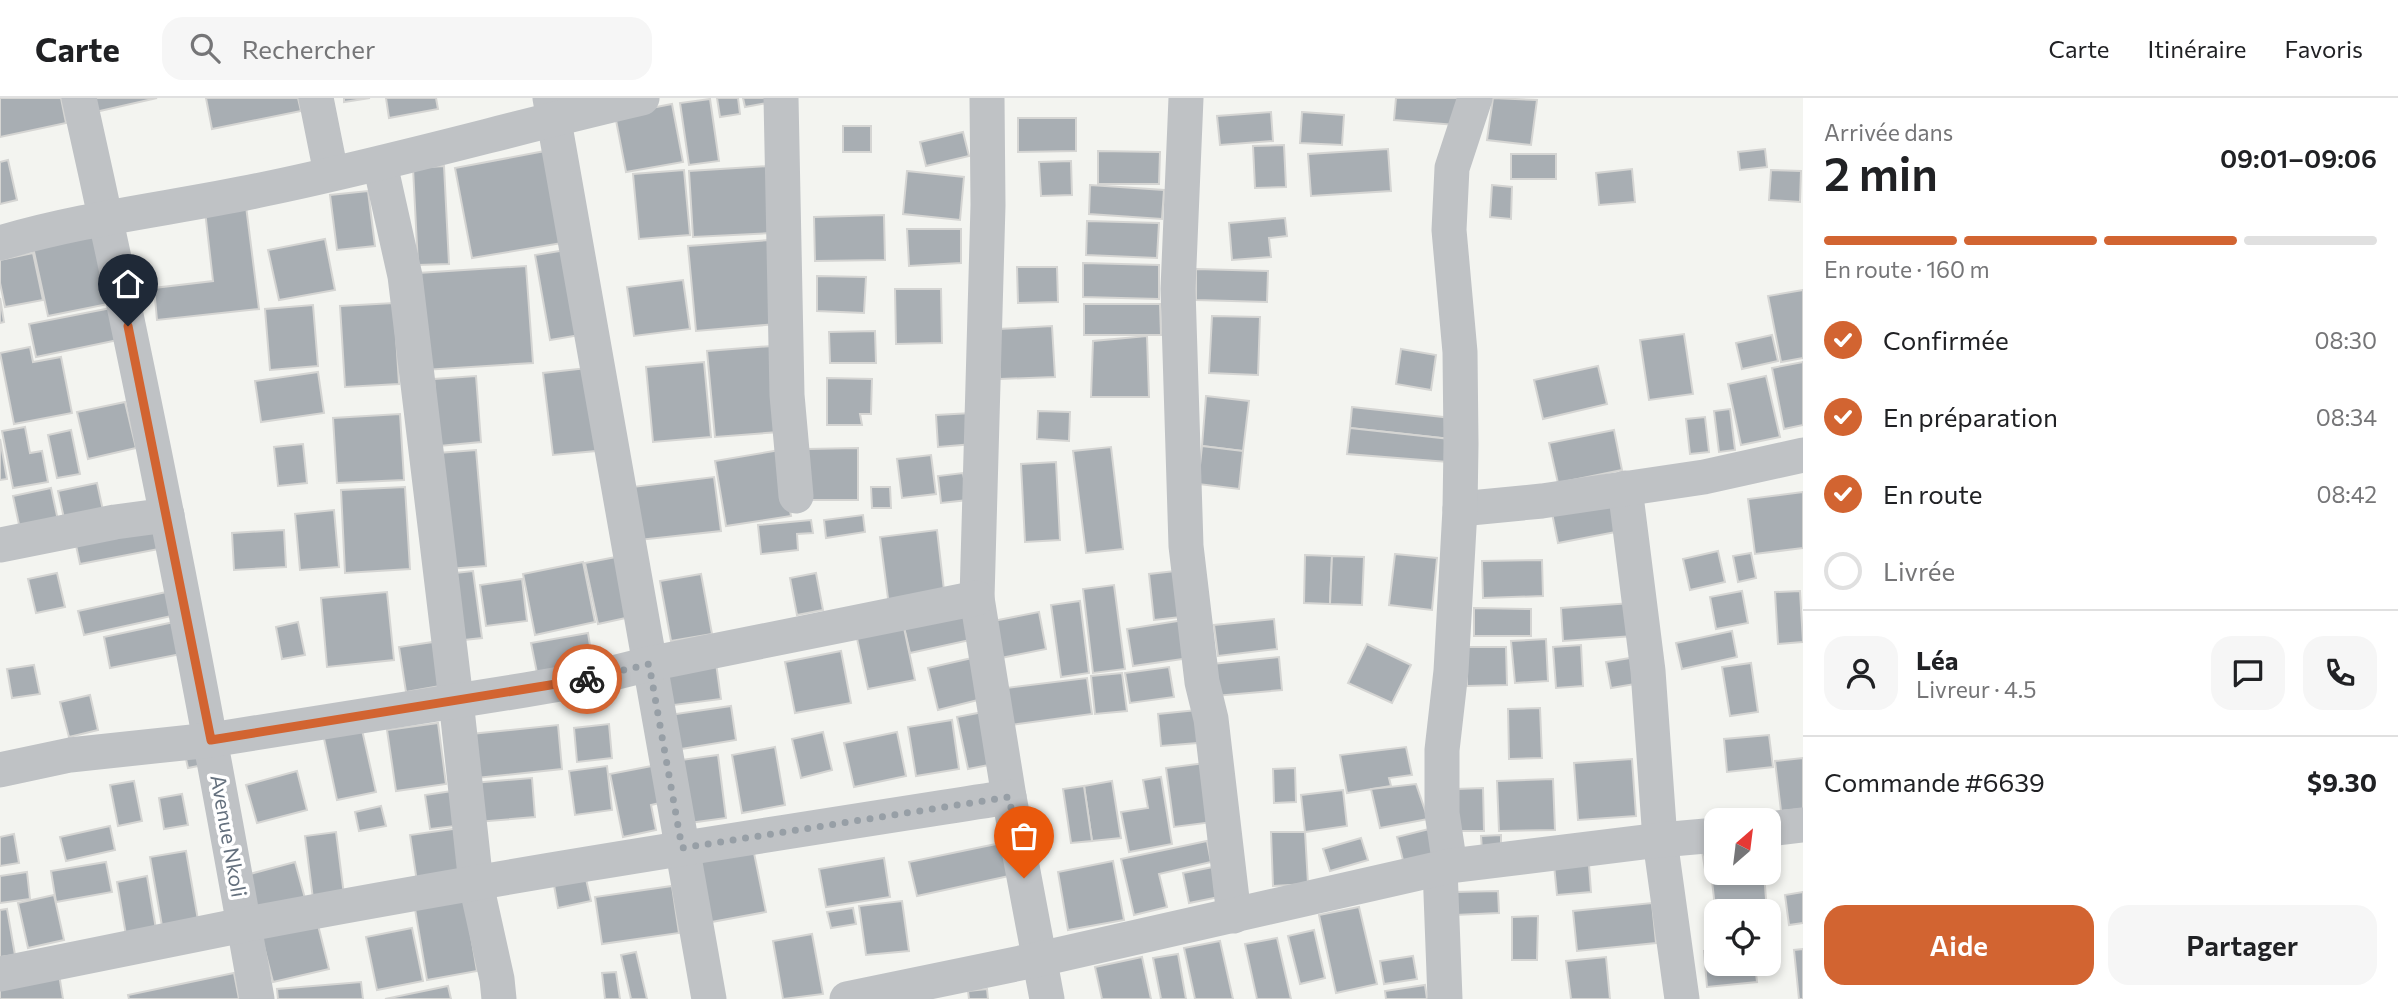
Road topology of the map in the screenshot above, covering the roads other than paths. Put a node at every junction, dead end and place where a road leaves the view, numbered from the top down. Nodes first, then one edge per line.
1 (79, 98) edge
2 (316, 98) edge
3 (642, 98) edge
4 (781, 98) edge
5 (987, 98) edge
6 (1186, 98) edge
7 (1475, 98) edge
8 (552, 108) edge
9 (380, 164) junction
10 (331, 173) junction
11 (106, 218) junction
12 (0, 243) edge
13 (1803, 455) edge
14 (1625, 488) junction
15 (796, 496) dead end
16 (1460, 509) junction
17 (167, 515) junction
18 (0, 545) edge
19 (977, 598) junction
20 (649, 664) junction
21 (456, 701) junction
22 (211, 740) junction
23 (0, 770) edge
24 (1009, 797) junction
25 (1803, 825) edge
26 (1782, 827) edge
27 (1704, 836) edge
28 (1660, 840) junction
29 (682, 848) junction
30 (1445, 867) junction
31 (475, 884) junction
32 (1234, 916) junction
33 (244, 925) junction
34 (1040, 959) junction
35 (0, 974) edge
36 (257, 999) edge
37 (499, 999) edge
38 (709, 999) edge
39 (847, 999) edge
40 (1047, 999) edge
41 (1445, 999) edge
42 (1682, 999) edge

1 - 11 street, Avenue Nkoli
2 - 10 street
3 - 8 street
4 - 15 street
5 - 19 street
6 - 32 street
7 - 16 street
8 - 9 street
8 - 20 street
9 - 10 street
9 - 21 street
10 - 11 street
11 - 12 street
11 - 17 street, Avenue Nkoli
13 - 14 street
14 - 16 street
14 - 28 street
16 - 30 street
17 - 18 street
17 - 22 street, Avenue Nkoli
19 - 20 street
19 - 24 street
20 - 21 street
20 - 29 street
21 - 22 street
21 - 31 street
22 - 23 street
22 - 33 street, Avenue Nkoli
24 - 29 street
24 - 34 street
25 - 26 street
27 - 28 street
28 - 30 street
28 - 42 street
29 - 31 street
29 - 38 street
30 - 32 street
30 - 41 street
31 - 33 street
31 - 37 street
32 - 34 street
33 - 35 street
33 - 36 street, Avenue Nkoli
34 - 39 street
34 - 40 street

